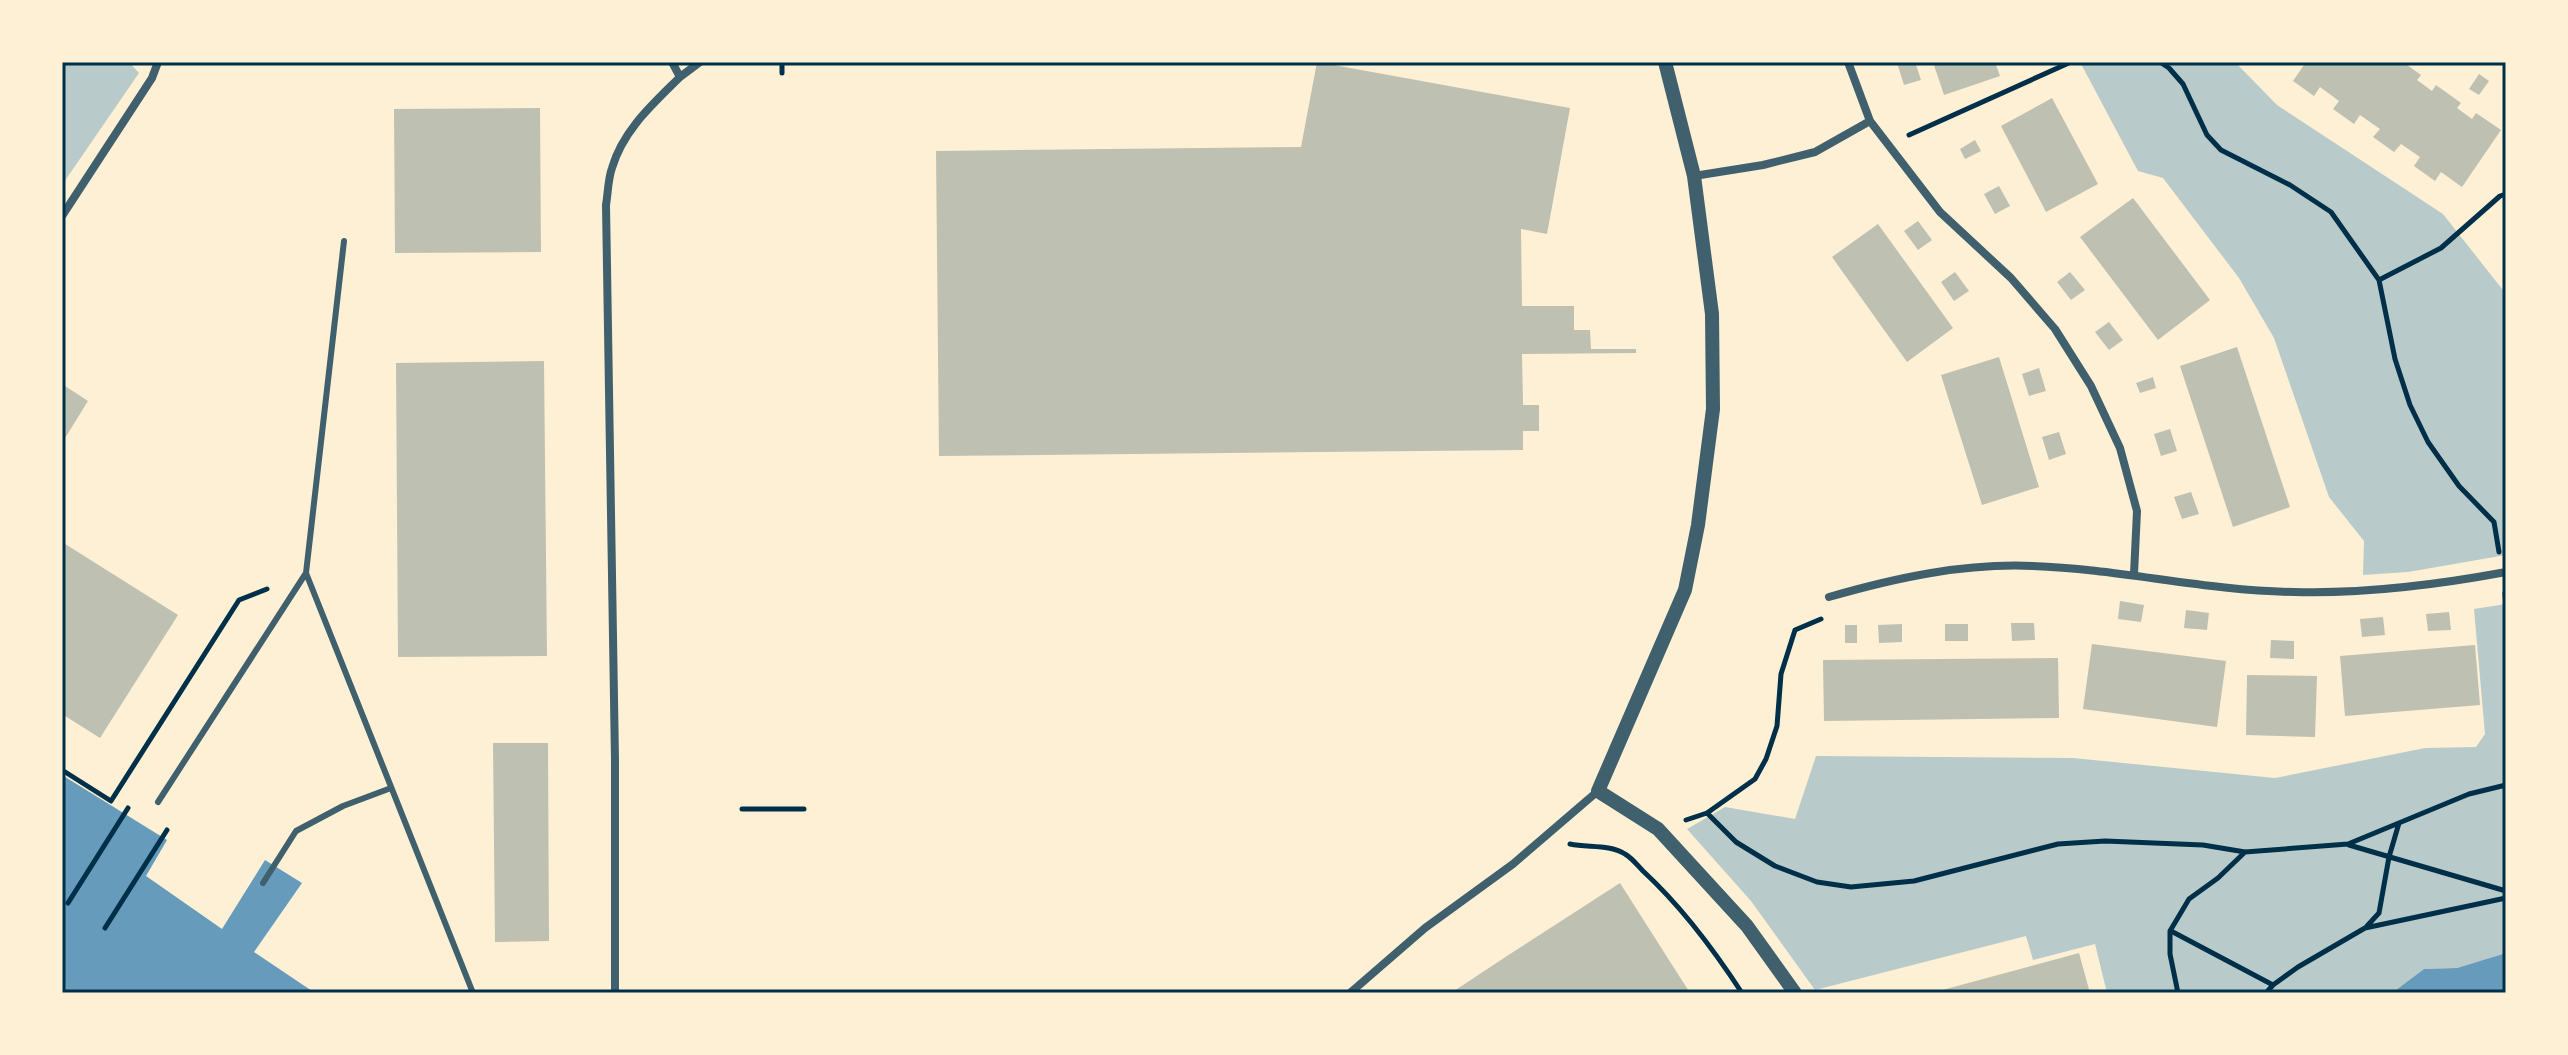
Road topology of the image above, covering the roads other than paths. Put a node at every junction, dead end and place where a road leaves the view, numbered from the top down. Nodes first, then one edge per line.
1 (158, 62) edge
2 (672, 62) edge
3 (700, 62) edge
4 (1665, 62) edge
5 (1848, 62) edge
6 (680, 77) junction
7 (1870, 121) junction
8 (1694, 176) junction
9 (62, 216) edge
10 (344, 241) dead end
11 (2504, 572) edge
12 (306, 573) junction
13 (2134, 574) junction
14 (1829, 597) road end
15 (391, 788) junction
16 (1598, 791) junction
17 (158, 802) dead end
18 (263, 883) dead end
19 (615, 992) edge
20 (473, 993) edge
21 (1350, 993) edge
22 (1795, 993) edge

1 - 9 street
2 - 6 street
3 - 6 street
4 - 8 street
5 - 7 street
6 - 19 street
7 - 8 street
7 - 13 street
8 - 16 street
10 - 12 lane
11 - 13 street
12 - 15 lane
12 - 17 lane
13 - 14 street
15 - 18 lane
15 - 20 lane
16 - 21 street
16 - 22 street

